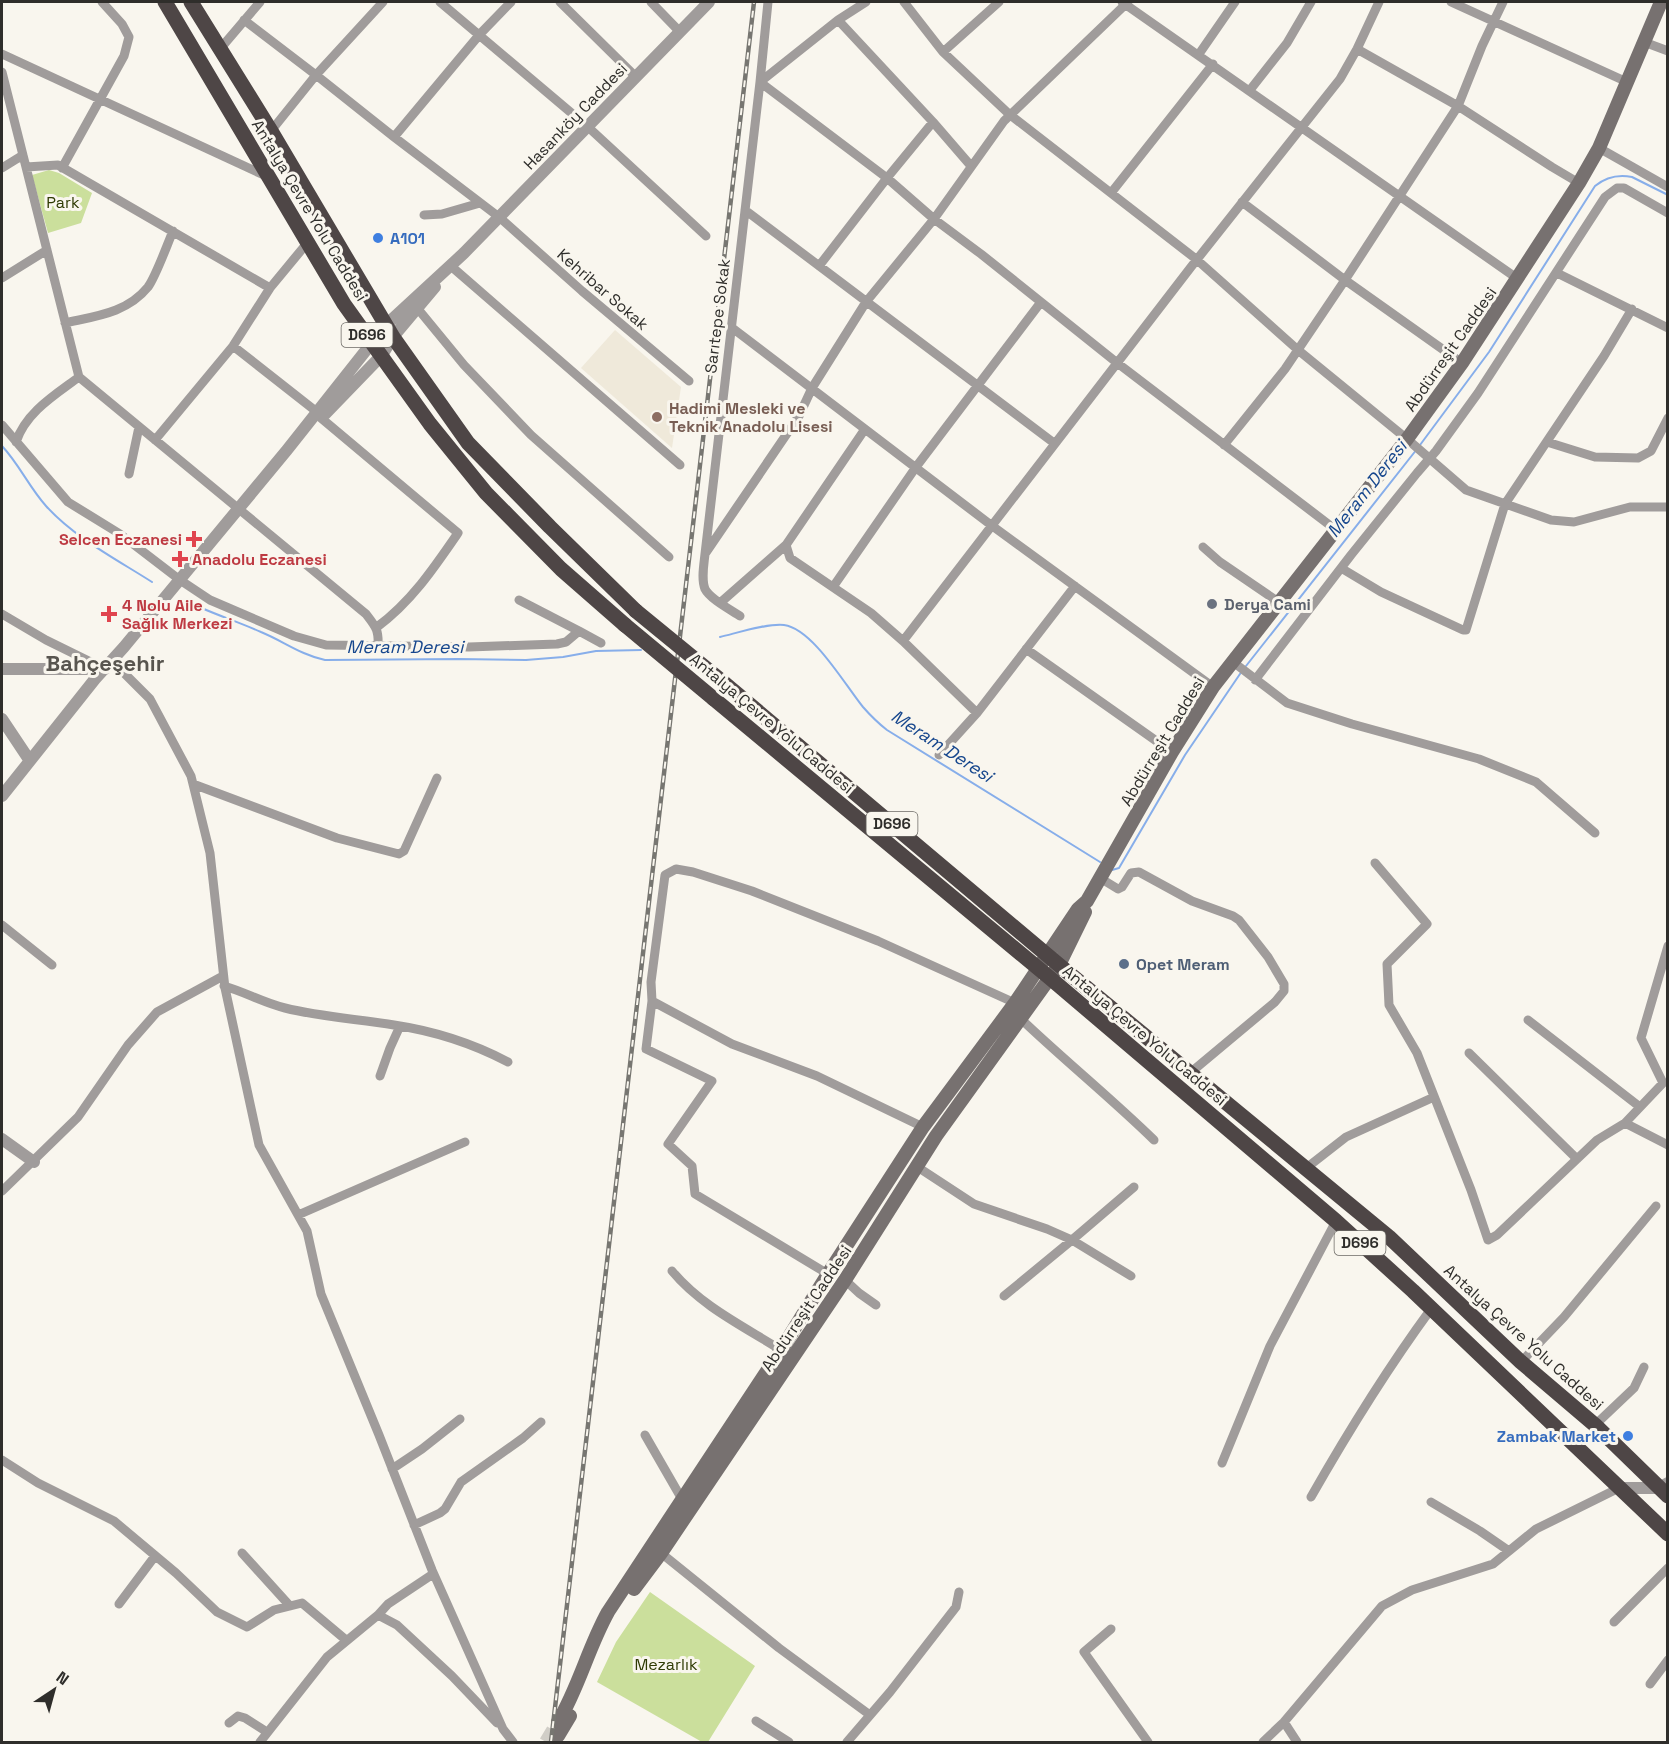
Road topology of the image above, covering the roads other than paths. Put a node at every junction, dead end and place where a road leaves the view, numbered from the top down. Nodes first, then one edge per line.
1 (102, 2) edge
2 (165, 2) edge
3 (191, 2) edge
4 (260, 2) edge
5 (381, 2) edge
6 (440, 2) edge
7 (511, 2) edge
8 (560, 2) edge
9 (651, 2) edge
10 (710, 2) edge
11 (768, 2) edge
12 (866, 2) edge
13 (904, 2) edge
14 (999, 2) edge
15 (1125, 2) edge
16 (1235, 2) edge
17 (1311, 2) edge
18 (1379, 2) edge
19 (1451, 2) edge
20 (1503, 2) edge
21 (1661, 2) edge
22 (244, 20) junction
23 (838, 20) junction
24 (1493, 22) junction
25 (680, 32) junction
26 (480, 34) junction
27 (1644, 42) junction
28 (1357, 49) junction
29 (220, 50) junction
30 (1668, 51) edge
31 (944, 52) junction
32 (2, 54) edge
33 (1199, 54) junction
34 (1213, 64) junction
35 (316, 75) junction
36 (636, 77) junction
37 (2, 79) edge
38 (760, 82) junction
39 (1627, 82) junction
40 (1250, 90) junction
41 (99, 99) junction
42 (1458, 106) junction
43 (1009, 114) junction
44 (933, 122) junction
45 (588, 127) junction
46 (1302, 127) junction
47 (271, 131) junction
48 (394, 137) junction
49 (1599, 148) junction
50 (23, 155) junction
51 (971, 166) junction
52 (26, 167) junction
53 (2, 168) edge
54 (62, 168) junction
55 (270, 178) junction
56 (887, 178) junction
57 (1579, 183) junction
58 (1668, 187) edge
59 (1111, 193) junction
60 (1400, 196) junction
61 (1242, 202) junction
62 (480, 203) junction
63 (745, 210) junction
64 (1668, 213) edge
65 (424, 214) dead end
66 (499, 217) junction
67 (934, 219) junction
68 (173, 231) junction
69 (706, 236) dead end
70 (308, 242) junction
71 (47, 250) junction
72 (464, 253) junction
73 (1196, 259) junction
74 (819, 266) junction
75 (452, 267) junction
76 (1557, 273) junction
77 (2, 278) edge
78 (1518, 279) junction
79 (1345, 280) junction
80 (270, 288) junction
81 (866, 302) junction
82 (1041, 302) junction
83 (418, 309) junction
84 (1632, 309) junction
85 (65, 322) junction
86 (731, 327) junction
87 (1668, 328) edge
88 (389, 331) junction
89 (233, 346) junction
90 (377, 349) junction
91 (1298, 350) junction
92 (1116, 362) junction
93 (1462, 363) junction
94 (79, 377) junction
95 (689, 381) dead end
96 (978, 385) junction
97 (812, 388) junction
98 (319, 415) junction
99 (1668, 418) edge
100 (2, 425) edge
101 (139, 427) junction
102 (866, 429) junction
103 (155, 440) junction
104 (1410, 441) junction
105 (16, 442) junction
106 (1546, 442) junction
107 (1054, 443) junction
108 (1224, 445) junction
109 (1426, 456) junction
110 (680, 465) dead end
111 (916, 467) junction
112 (129, 474) dead end
113 (1505, 504) junction
114 (1668, 507) edge
115 (238, 509) junction
116 (991, 525) junction
117 (1336, 530) junction
118 (786, 545) junction
119 (1203, 547) dead end
120 (705, 554) junction
121 (669, 557) dead end
122 (1341, 568) junction
123 (180, 580) junction
124 (1075, 586) junction
125 (833, 587) junction
126 (519, 600) dead end
127 (720, 603) junction
128 (1280, 603) junction
129 (2, 614) edge
130 (740, 616) dead end
131 (376, 627) junction
132 (579, 631) junction
133 (903, 641) junction
134 (601, 643) dead end
135 (378, 647) junction
136 (1026, 649) junction
137 (1235, 664) junction
138 (108, 665) junction
139 (2, 669) edge
140 (1252, 677) junction
141 (1214, 687) junction
142 (977, 713) junction
143 (2, 719) edge
144 (1172, 752) junction
145 (939, 754) dead end
146 (30, 761) junction
147 (437, 778) dead end
148 (193, 784) junction
149 (2, 796) edge
150 (1595, 833) dead end
151 (1375, 863) dead end
152 (1100, 878) junction
153 (2, 925) edge
154 (1668, 946) edge
155 (1053, 960) junction
156 (52, 965) dead end
157 (1044, 974) junction
158 (224, 981) junction
159 (652, 1001) junction
160 (1015, 1003) junction
161 (1021, 1019) junction
162 (1528, 1020) dead end
163 (400, 1026) junction
164 (1469, 1053) dead end
165 (508, 1062) dead end
166 (1190, 1072) junction
167 (380, 1076) dead end
168 (1434, 1097) junction
169 (1640, 1107) junction
170 (1625, 1123) junction
171 (923, 1127) junction
172 (2, 1139) edge
173 (1154, 1140) dead end
174 (465, 1142) dead end
175 (1668, 1145) edge
176 (1577, 1159) junction
177 (34, 1162) junction
178 (916, 1166) junction
179 (1305, 1169) junction
180 (1134, 1187) dead end
181 (2, 1191) edge
182 (1656, 1206) dead end
183 (298, 1215) junction
184 (1336, 1221) junction
185 (1072, 1240) junction
186 (672, 1271) dead end
187 (828, 1274) junction
188 (1131, 1276) dead end
189 (845, 1280) junction
190 (1004, 1296) dead end
191 (876, 1305) dead end
192 (1431, 1309) junction
193 (781, 1350) junction
194 (1521, 1362) junction
195 (1644, 1367) dead end
196 (460, 1419) dead end
197 (542, 1422) dead end
198 (1594, 1425) junction
199 (645, 1435) dead end
200 (2, 1460) edge
201 (1222, 1463) dead end
202 (392, 1469) junction
203 (1619, 1488) junction
204 (1665, 1489) edge
205 (1311, 1497) dead end
206 (683, 1501) junction
207 (1431, 1502) dead end
208 (414, 1526) junction
209 (1668, 1534) edge
210 (1509, 1551) junction
211 (242, 1553) dead end
212 (661, 1553) junction
213 (155, 1556) junction
214 (1668, 1568) edge
215 (434, 1574) junction
216 (959, 1592) dead end
217 (119, 1604) dead end
218 (290, 1606) junction
219 (378, 1615) junction
220 (1614, 1622) dead end
221 (1111, 1629) dead end
222 (346, 1640) junction
223 (1668, 1660) edge
224 (1650, 1684) dead end
225 (870, 1715) junction
226 (756, 1720) dead end
227 (558, 1722) tunnel mouth
228 (1284, 1722) junction
229 (229, 1723) dead end
230 (503, 1730) junction
231 (267, 1732) junction
232 (558, 1736) tunnel mouth
233 (260, 1743) edge
234 (513, 1743) edge
235 (789, 1743) edge
236 (847, 1743) edge
237 (1148, 1743) edge
238 (1263, 1743) edge
239 (1297, 1743) edge

1 - 41 street
2 - 55 highway, Antalya Çevre Yolu Caddesi / D696
3 - 29 highway, Antalya Çevre Yolu Caddesi / D696
4 - 22 street
5 - 35 street
6 - 26 street
7 - 26 street
8 - 36 street
9 - 25 street
10 - 25 street, Hasanköy Caddesi
11 - 38 street, Sarıtepe Sokak
12 - 23 street
13 - 31 street
14 - 31 street
15 - 33 street
15 - 43 street
16 - 33 street
17 - 40 street
18 - 28 street
19 - 24 street
20 - 24 street
21 - 27 main road, Abdürreşit Caddesi
22 - 29 street
22 - 35 street, Kehribar Sokak
23 - 38 street
23 - 44 street
24 - 39 street
24 - 42 street
25 - 36 street, Hasanköy Caddesi
26 - 45 street
26 - 48 street
27 - 30 street
27 - 39 main road, Abdürreşit Caddesi
28 - 42 street
28 - 46 street
29 - 47 highway, Antalya Çevre Yolu Caddesi / D696
31 - 43 street
32 - 41 street
33 - 34 street
34 - 40 street
34 - 59 street
35 - 47 street
35 - 48 street, Kehribar Sokak
36 - 45 street, Hasanköy Caddesi
37 - 50 street
38 - 56 street
38 - 63 street, Sarıtepe Sokak
39 - 49 main road, Abdürreşit Caddesi
40 - 46 street
41 - 54 street
41 - 55 street
42 - 57 street
42 - 60 street
43 - 51 street
43 - 59 street
44 - 51 street
44 - 56 street
45 - 66 street, Hasanköy Caddesi
45 - 69 street
46 - 60 street
46 - 61 street
47 - 88 highway, Antalya Çevre Yolu Caddesi / D696
48 - 62 street, Kehribar Sokak
49 - 57 main road, Abdürreşit Caddesi
49 - 58 street
50 - 52 street
50 - 53 street
51 - 67 street
52 - 54 street
52 - 71 street
54 - 68 street
55 - 70 highway, Antalya Çevre Yolu Caddesi / D696
56 - 67 street
56 - 74 street
57 - 78 main road, Abdürreşit Caddesi
59 - 73 street
60 - 78 street
60 - 79 street
61 - 73 street
61 - 79 street
62 - 65 street
62 - 66 street, Kehribar Sokak
63 - 74 street
63 - 86 street, Sarıtepe Sokak
64 - 76 street
66 - 72 street, Hasanköy Caddesi
66 - 95 street, Kehribar Sokak
67 - 81 street
67 - 82 street
68 - 80 street
68 - 85 street
70 - 80 street
70 - 90 highway, Antalya Çevre Yolu Caddesi / D696
71 - 77 street
71 - 85 street
72 - 75 street
72 - 88 street
73 - 91 street
73 - 92 street
74 - 81 street
75 - 83 street
75 - 110 street
76 - 84 street
76 - 109 street
78 - 93 main road, Abdürreşit Caddesi
79 - 91 street
79 - 93 street
80 - 89 street
81 - 96 street
81 - 97 street
82 - 92 street
82 - 96 street
83 - 88 street
83 - 121 street
84 - 87 street
84 - 106 street
85 - 94 street
86 - 97 street
86 - 120 street, Sarıtepe Sokak
88 - 90 street
88 - 155 highway, Antalya Çevre Yolu Caddesi / D696, bridge
89 - 98 street
89 - 103 street
90 - 98 street
90 - 98 street
90 - 157 highway, Antalya Çevre Yolu Caddesi / D696, bridge
91 - 104 street
91 - 108 street
92 - 107 street
92 - 108 street
93 - 104 main road, Abdürreşit Caddesi
94 - 101 street
94 - 105 street
96 - 107 street
96 - 111 street
97 - 102 street
97 - 120 street
98 - 115 street
98 - 131 street
99 - 106 street
100 - 105 street
101 - 103 street
101 - 112 street
102 - 111 street
102 - 118 street
103 - 115 street
104 - 109 street
104 - 117 main road, Abdürreşit Caddesi
105 - 123 street
106 - 113 street
107 - 116 street
108 - 117 street
109 - 113 street
109 - 122 street
111 - 116 street
111 - 125 street
113 - 114 street
113 - 122 street
115 - 123 street
115 - 131 street
116 - 124 street
116 - 133 street
117 - 128 main road, Abdürreşit Caddesi
118 - 125 street
118 - 127 street
119 - 128 street
120 - 127 street, Sarıtepe Sokak
122 - 140 street
123 - 135 street
123 - 138 street
124 - 136 street
124 - 141 street
125 - 133 street
126 - 132 street
127 - 130 street, Sarıtepe Sokak
128 - 137 main road, Abdürreşit Caddesi
129 - 138 street
131 - 135 street
132 - 134 street
132 - 135 street
133 - 142 street
136 - 142 street
136 - 144 street
137 - 140 street
137 - 141 main road, Abdürreşit Caddesi
138 - 139 street
138 - 146 street
138 - 148 street
140 - 150 street
141 - 144 main road, Abdürreşit Caddesi
142 - 145 street
143 - 146 street
144 - 152 main road, Abdürreşit Caddesi
146 - 149 street
147 - 148 street
148 - 158 street
151 - 168 street
152 - 155 main road, Abdürreşit Caddesi
152 - 166 street
153 - 156 street
154 - 169 street
155 - 157 main road, Abdürreşit Caddesi
155 - 166 highway, Antalya Çevre Yolu Caddesi / D696
157 - 160 main road, Abdürreşit Caddesi
157 - 161 main road, Abdürreşit Caddesi
157 - 184 highway, Antalya Çevre Yolu Caddesi / D696
158 - 163 street
158 - 177 street
158 - 183 street
159 - 160 street
159 - 171 street
159 - 187 street
160 - 171 main road, Abdürreşit Caddesi
161 - 173 street
161 - 178 main road, Abdürreşit Caddesi
162 - 169 street
163 - 165 street
163 - 167 street
164 - 176 street
166 - 179 highway, Antalya Çevre Yolu Caddesi / D696
168 - 176 street
168 - 179 street
169 - 170 street
170 - 175 street
170 - 176 street
171 - 187 main road, Abdürreşit Caddesi
172 - 177 street
174 - 183 street
177 - 181 street
178 - 185 street
178 - 189 main road, Abdürreşit Caddesi
179 - 194 highway, Antalya Çevre Yolu Caddesi / D696
180 - 185 street
182 - 194 street
183 - 202 street
184 - 192 highway, Antalya Çevre Yolu Caddesi / D696
184 - 201 street
185 - 188 street
185 - 190 street
186 - 193 street
187 - 193 main road, Abdürreşit Caddesi
189 - 191 street
189 - 212 main road, Abdürreşit Caddesi
192 - 203 highway, Antalya Çevre Yolu Caddesi / D696
192 - 205 street
193 - 206 main road, Abdürreşit Caddesi
194 - 198 highway, Antalya Çevre Yolu Caddesi / D696
195 - 198 street
196 - 202 street
197 - 208 street
198 - 204 highway, Antalya Çevre Yolu Caddesi / D696
199 - 206 street
200 - 213 street
202 - 208 street
203 - 204 street
203 - 209 highway, Antalya Çevre Yolu Caddesi / D696
203 - 210 street
206 - 227 main road, Abdürreşit Caddesi
207 - 210 street
208 - 215 street
210 - 228 street
211 - 218 street
212 - 225 street
212 - 232 main road, Abdürreşit Caddesi
213 - 217 street
213 - 218 street
214 - 220 street
215 - 219 street
215 - 230 street
216 - 225 street
218 - 222 street
219 - 222 street
219 - 230 street
221 - 237 street
222 - 231 street
223 - 224 street
225 - 236 street
226 - 235 street
228 - 238 street
228 - 239 street
229 - 231 street
230 - 234 street
231 - 233 street

